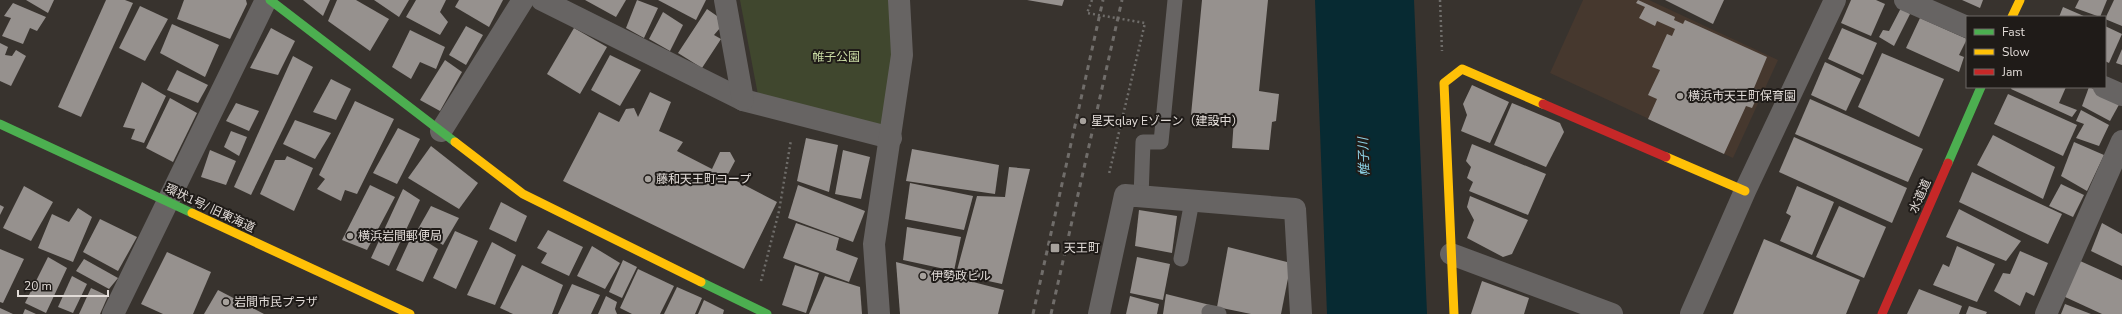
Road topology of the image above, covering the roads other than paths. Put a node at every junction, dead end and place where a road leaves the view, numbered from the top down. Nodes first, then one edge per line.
1 (266, 0) edge
2 (270, 0) edge
3 (523, 0) edge
4 (542, 0) edge
5 (725, 0) edge
6 (899, 0) edge
7 (1175, 0) edge
8 (1835, 0) edge
9 (1905, 0) edge
10 (2020, 0) edge
11 (2012, 16) edge
12 (1966, 28) edge
13 (1981, 88) edge
14 (2106, 88) edge
15 (2122, 95) edge
16 (743, 100) junction
17 (0, 124) edge
18 (441, 131) junction
19 (891, 138) junction
20 (2122, 141) edge
21 (1745, 191) junction
22 (1133, 196) junction
23 (1192, 200) junction
24 (168, 201) junction
25 (1451, 254) junction
26 (1181, 259) dead end
27 (746, 309) edge
28 (113, 314) edge
29 (410, 314) edge
30 (767, 314) edge
31 (879, 314) edge
32 (1099, 314) edge
33 (1301, 314) edge
34 (1454, 314) edge
35 (1612, 314) edge
36 (1691, 314) edge
37 (1882, 314) edge
38 (2046, 314) edge

1 - 24 street
2 - 18 street
3 - 18 street
4 - 16 street
5 - 16 street
6 - 19 street
7 - 22 lane
8 - 21 street
9 - 12 street
10 - 11 street
13 - 37 street, 水道道
14 - 15 street
16 - 19 street
17 - 24 street, 環状1号/ 旧東海道
18 - 27 street
19 - 31 street
20 - 38 street
21 - 25 street
21 - 36 street
22 - 23 street
22 - 32 street
23 - 26 lane
23 - 33 street
24 - 28 street
24 - 29 street, 環状1号/ 旧東海道
25 - 34 street
25 - 35 street
27 - 30 street

